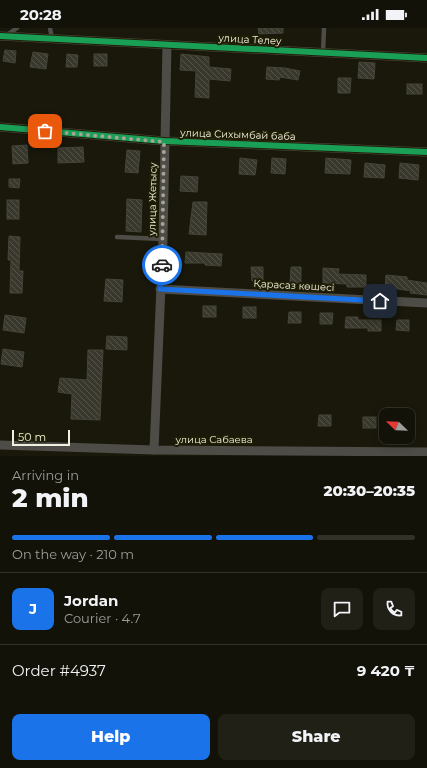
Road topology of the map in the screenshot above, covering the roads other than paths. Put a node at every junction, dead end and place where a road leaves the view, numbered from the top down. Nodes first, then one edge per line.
1 (17, 28) edge
2 (50, 28) edge
3 (324, 28) edge
4 (3, 36) edge
5 (52, 39) junction
6 (167, 45) junction
7 (323, 53) junction
8 (427, 58) edge
9 (0, 127) edge
10 (0, 130) edge
11 (164, 142) junction
12 (427, 152) edge
13 (117, 237) dead end
14 (163, 239) junction
15 (160, 289) junction
16 (427, 303) edge
17 (0, 445) edge
18 (154, 450) junction
19 (427, 452) edge

1 - 4 lane
2 - 5 lane
3 - 7 lane
4 - 5 street, улица Телеу
5 - 6 street, улица Телеу
6 - 7 street, улица Телеу
6 - 11 street, улица Жетысу
7 - 8 street, улица Телеу
9 - 10 street
9 - 11 street, улица Сихымбай баба
11 - 12 street, улица Сихымбай баба
11 - 14 street, улица Жетысу
13 - 14 lane
14 - 15 street, улица Жетысу
15 - 16 street, Қарасаз көшесі
15 - 18 street, улица Жетысу
17 - 18 street, улица Сабаева
18 - 19 street, улица Сабаева

